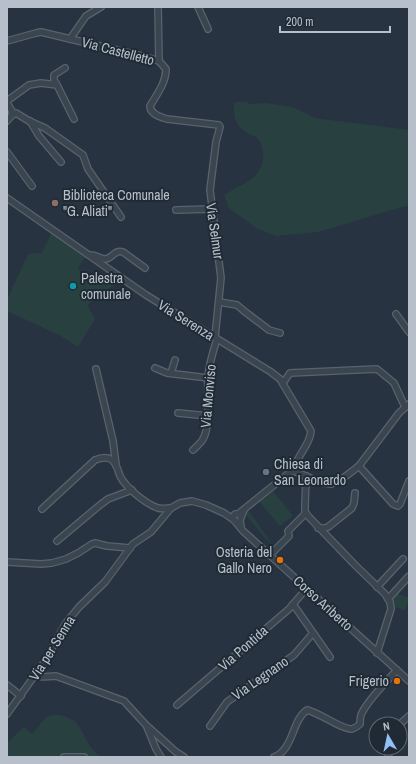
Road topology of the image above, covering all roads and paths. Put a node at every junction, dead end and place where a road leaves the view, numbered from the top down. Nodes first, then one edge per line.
1 (101, 7) edge
2 (158, 7) edge
3 (198, 7) edge
4 (208, 29) dead end
5 (70, 39) junction
6 (7, 41) edge
7 (159, 61) junction
8 (65, 68) dead end
9 (57, 85) junction
10 (7, 102) edge
11 (12, 115) junction
12 (74, 119) dead end
13 (7, 121) edge
14 (29, 121) junction
15 (219, 125) joint
16 (7, 152) edge
17 (61, 162) dead end
18 (32, 186) dead end
19 (7, 198) edge
20 (212, 209) junction
21 (176, 210) dead end
22 (121, 217) dead end
23 (88, 255) junction
24 (145, 268) dead end
25 (219, 302) junction
26 (396, 314) dead end
27 (409, 332) edge
28 (280, 333) dead end
29 (216, 338) junction
30 (175, 360) dead end
31 (155, 368) dead end
32 (96, 369) dead end
33 (171, 373) junction
34 (208, 378) junction
35 (282, 383) junction
36 (407, 406) edge
37 (178, 412) dead end
38 (208, 416) junction
39 (193, 450) dead end
40 (116, 465) junction
41 (359, 466) junction
42 (294, 472) junction
43 (306, 478) junction
44 (409, 480) edge
45 (279, 481) junction
46 (132, 490) junction
47 (355, 493) dead end
48 (171, 508) junction
49 (42, 509) dead end
50 (306, 513) junction
51 (237, 518) junction
52 (318, 528) junction
53 (57, 541) dead end
54 (130, 548) junction
55 (270, 555) junction
56 (403, 559) dead end
57 (7, 562) edge
58 (409, 576) edge
59 (377, 587) junction
60 (306, 589) junction
61 (388, 599) junction
62 (292, 604) junction
63 (313, 633) junction
64 (377, 653) junction
65 (330, 656) dead end
66 (397, 670) junction
67 (35, 676) junction
68 (408, 679) edge
69 (7, 685) edge
70 (21, 696) junction
71 (177, 705) dead end
72 (7, 714) edge
73 (146, 725) junction
74 (210, 726) dead end
75 (64, 757) edge
76 (84, 757) edge
77 (161, 757) edge
78 (184, 757) edge
79 (274, 757) edge

1 - 5 street
2 - 7 street
3 - 4 street
5 - 6 street, Via Castelletto
5 - 7 street, Via Castelletto
7 - 15 street, Via Castelletto
8 - 9 street
9 - 10 street
9 - 12 street
10 - 11 street
11 - 13 street
11 - 14 street
14 - 17 street
14 - 22 street
15 - 20 street, Via Selmur
16 - 18 street
19 - 23 street, Via Serenza
20 - 21 street
20 - 25 street, Via Selmur
23 - 24 street
23 - 29 street, Via Serenza
25 - 28 street
25 - 29 street, Via Selmur
26 - 27 street
29 - 34 street, Via Monviso
29 - 35 street, Via Serenza
30 - 33 street
31 - 33 street
32 - 40 street
33 - 34 street
34 - 38 street, Via Monviso
35 - 36 street
35 - 42 street, Via Serenza
36 - 41 street
37 - 38 street
38 - 39 street, Via Monviso
40 - 46 street
40 - 49 street
41 - 43 street
41 - 44 street
42 - 43 street
42 - 45 street
43 - 45 street
43 - 50 street
45 - 51 street
46 - 48 street
46 - 53 street
47 - 52 street
48 - 51 street
48 - 54 street, Via per Senna
50 - 52 street
50 - 55 street
51 - 55 street, Corso Ariberto
52 - 59 street
54 - 57 street
54 - 67 street, Via per Senna
55 - 60 street, Corso Ariberto
56 - 59 street
58 - 61 street
59 - 61 street
60 - 62 street, Via Pontida
60 - 64 street, Corso Ariberto
61 - 64 street
62 - 63 street
62 - 71 street, Via Pontida
63 - 65 street
63 - 74 street, Via Legnano
64 - 66 street, Corso Ariberto
66 - 68 street, Corso Ariberto
66 - 79 street
67 - 70 street, Via per Senna
67 - 73 street
69 - 70 street
70 - 72 street, Via per Senna
73 - 77 street
73 - 78 street
75 - 76 street

